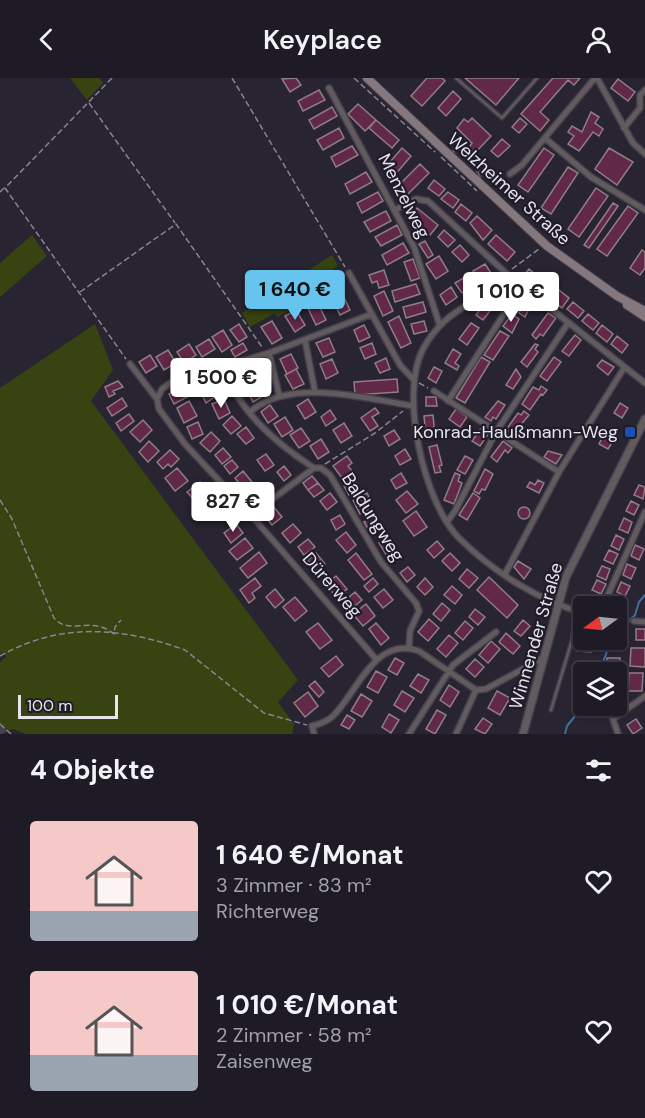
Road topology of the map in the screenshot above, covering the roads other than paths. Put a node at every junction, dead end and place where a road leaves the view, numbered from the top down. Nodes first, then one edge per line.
1 (360, 78) edge
2 (367, 78) edge
3 (456, 78) edge
4 (537, 78) edge
5 (596, 78) edge
6 (329, 88) dead end
7 (645, 90) edge
8 (386, 98) junction
9 (624, 128) junction
10 (545, 138) junction
11 (645, 154) edge
12 (448, 156) junction
13 (510, 174) road end
14 (478, 184) junction
15 (395, 210) junction
16 (645, 210) edge
17 (349, 273) road end
18 (507, 274) junction
19 (522, 286) junction
20 (617, 296) junction
21 (645, 311) edge
22 (372, 314) junction
23 (645, 317) edge
24 (439, 323) junction
25 (568, 323) junction
26 (306, 340) junction
27 (267, 353) junction
28 (130, 364) road end
29 (224, 366) junction
30 (624, 368) junction
31 (413, 379) junction
32 (645, 383) edge
33 (434, 391) road end
34 (315, 392) junction
35 (279, 395) junction
36 (156, 399) junction
37 (448, 400) junction
38 (410, 406) junction
39 (250, 412) junction
40 (645, 419) edge
41 (496, 432) junction
42 (317, 468) junction
43 (559, 471) junction
44 (645, 512) edge
45 (251, 515) junction
46 (447, 522) junction
47 (505, 574) junction
48 (607, 596) edge
49 (556, 605) junction
50 (573, 610) edge
51 (634, 621) dead end
52 (645, 622) edge
53 (496, 632) dead end
54 (573, 633) edge
55 (410, 647) junction
56 (543, 658) junction
57 (376, 659) junction
58 (449, 672) junction
59 (476, 690) junction
60 (645, 696) edge
61 (550, 710) dead end
62 (615, 733) edge
63 (314, 734) edge
64 (409, 734) edge
65 (456, 734) edge
66 (523, 734) edge

1 - 8 main road, Welzheimer Straße
2 - 8 main road, Welzheimer Straße
3 - 4 lane
5 - 9 street
5 - 10 street
6 - 15 street, Menzelweg
7 - 9 street
8 - 12 main road, Welzheimer Straße
9 - 11 street
10 - 13 street
10 - 16 street
12 - 14 main road, Welzheimer Straße
12 - 14 lane
14 - 20 main road, Welzheimer Straße
15 - 18 street
15 - 24 street, Menzelweg
17 - 22 street
18 - 19 street
18 - 24 street
19 - 25 street
19 - 37 street
20 - 21 main road, Welzheimer Straße
20 - 23 main road, Welzheimer Straße
22 - 26 street
22 - 31 street
24 - 31 street
25 - 30 street
25 - 41 street
26 - 27 street
26 - 34 street
27 - 29 street
27 - 35 street
28 - 36 street, Dürerweg
29 - 36 street
29 - 39 street, Baldungweg
30 - 32 street
30 - 43 street
31 - 38 street
33 - 37 street
34 - 35 street
34 - 38 street
35 - 39 street
36 - 45 street, Dürerweg
37 - 41 street
38 - 46 street
39 - 42 street, Baldungweg
40 - 49 street, Winnender Straße
41 - 43 street
41 - 46 street
42 - 45 street
42 - 55 street, Baldungweg
43 - 47 street
44 - 48 street
45 - 57 street, Dürerweg
46 - 47 street
47 - 49 street
49 - 50 street
49 - 56 street, Winnender Straße
51 - 52 street
53 - 58 street
54 - 61 lane
55 - 57 street
55 - 58 street
56 - 59 street
56 - 66 street, Winnender Straße
57 - 63 street
58 - 59 street
58 - 64 street
59 - 65 street
60 - 62 street

